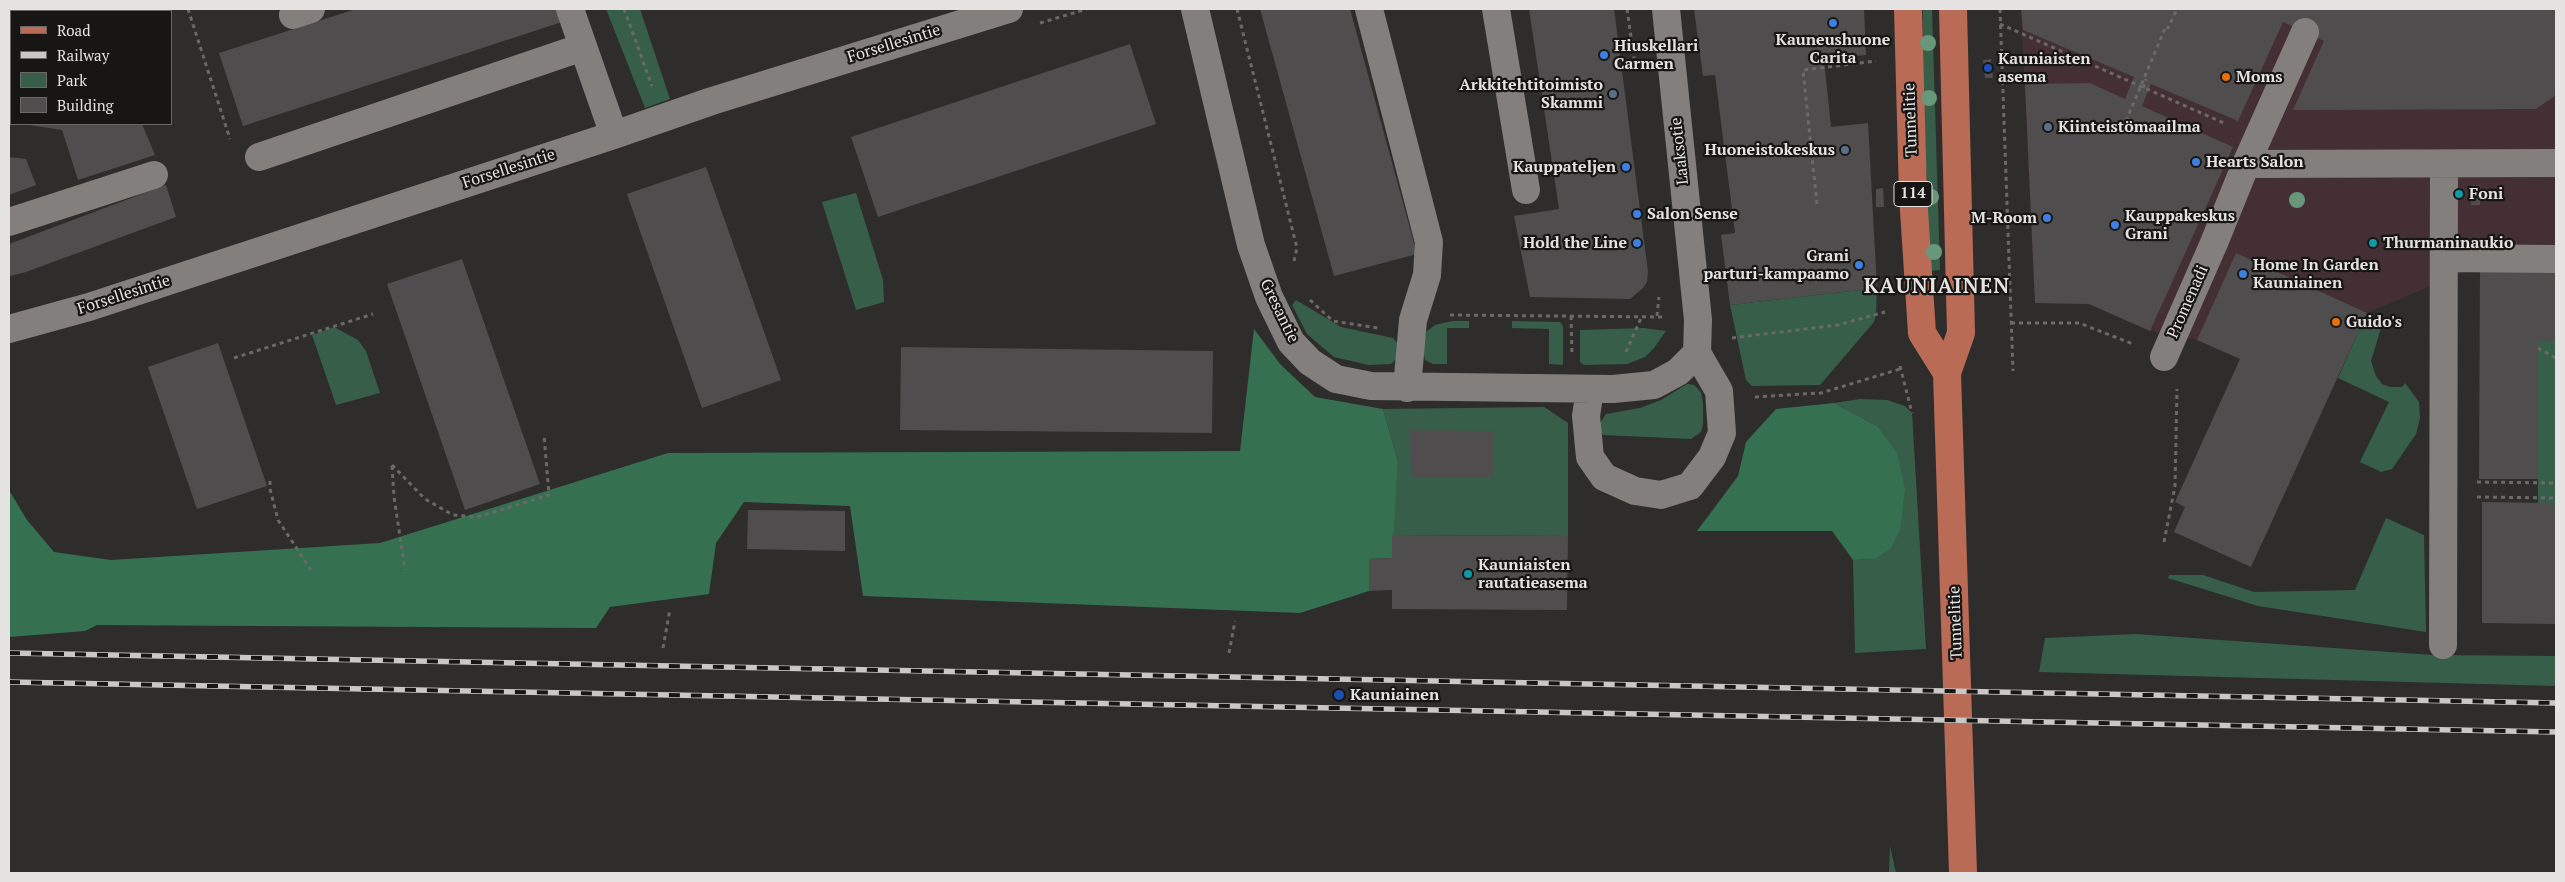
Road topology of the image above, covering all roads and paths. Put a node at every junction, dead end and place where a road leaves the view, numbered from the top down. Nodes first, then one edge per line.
1 (188, 9) edge
2 (570, 9) edge
3 (624, 9) edge
4 (1010, 9) edge
5 (1195, 9) edge
6 (1369, 9) edge
7 (1496, 9) edge
8 (1666, 9) edge
9 (1908, 9) edge
10 (1952, 9) edge
11 (2000, 9) edge
12 (2177, 9) edge
13 (2000, 24) junction
14 (2305, 32) dead end
15 (583, 47) junction
16 (1876, 61) dead end
17 (2144, 79) junction
18 (2143, 88) junction
19 (664, 118) junction
20 (2126, 121) dead end
21 (614, 135) junction
22 (2258, 138) junction
23 (259, 157) joint
24 (2556, 163) edge
25 (2246, 164) junction
26 (2444, 164) junction
27 (154, 175) dead end
28 (1526, 190) dead end
29 (1817, 204) dead end
30 (9, 222) edge
31 (2444, 258) junction
32 (2556, 259) edge
33 (1891, 310) dead end
34 (373, 314) dead end
35 (2011, 324) junction
36 (9, 330) edge
37 (1730, 338) dead end
38 (2538, 348) dead end
39 (1696, 352) junction
40 (2164, 357) junction
41 (234, 358) dead end
42 (2556, 358) edge
43 (1900, 369) dead end
44 (2013, 371) dead end
45 (1947, 373) junction
46 (1407, 388) junction
47 (1582, 389) junction
48 (1747, 397) dead end
49 (544, 435) dead end
50 (270, 481) dead end
51 (2487, 482) dead end
52 (2556, 483) edge
53 (2442, 496) junction
54 (2556, 498) edge
55 (2164, 542) dead end
56 (311, 570) dead end
57 (405, 570) dead end
58 (670, 609) dead end
59 (1235, 621) dead end
60 (2443, 645) dead end
61 (663, 648) dead end
62 (1229, 653) dead end
63 (1963, 873) edge

1 - 23 path
2 - 15 street
3 - 19 path
4 - 19 street, Forsellesintie
5 - 46 street, Gresantie
6 - 46 street
7 - 28 street
8 - 39 street, Laaksotie
9 - 45 main road, Tunnelitie / 114
10 - 45 main road, Tunnelitie
11 - 13 path
12 - 17 path
13 - 18 path
13 - 35 path
14 - 22 street, Promenadi
15 - 21 street
15 - 23 street
16 - 29 path
17 - 18 path
17 - 20 path
18 - 22 path
19 - 21 street, Forsellesintie
21 - 36 street, Forsellesintie
22 - 25 street, Promenadi
24 - 26 street
25 - 26 street
25 - 40 street, Promenadi
26 - 31 street
27 - 30 street
31 - 32 street
31 - 53 street
33 - 37 path
34 - 41 path
35 - 40 path
35 - 44 path
38 - 42 path
39 - 47 street, Gresantie
39 - 47 street
40 - 55 path
43 - 48 path
45 - 63 main road, Tunnelitie
46 - 47 street, Gresantie
49 - 57 path
50 - 56 path
51 - 52 path
53 - 54 path
53 - 60 street
58 - 61 path
59 - 62 path

